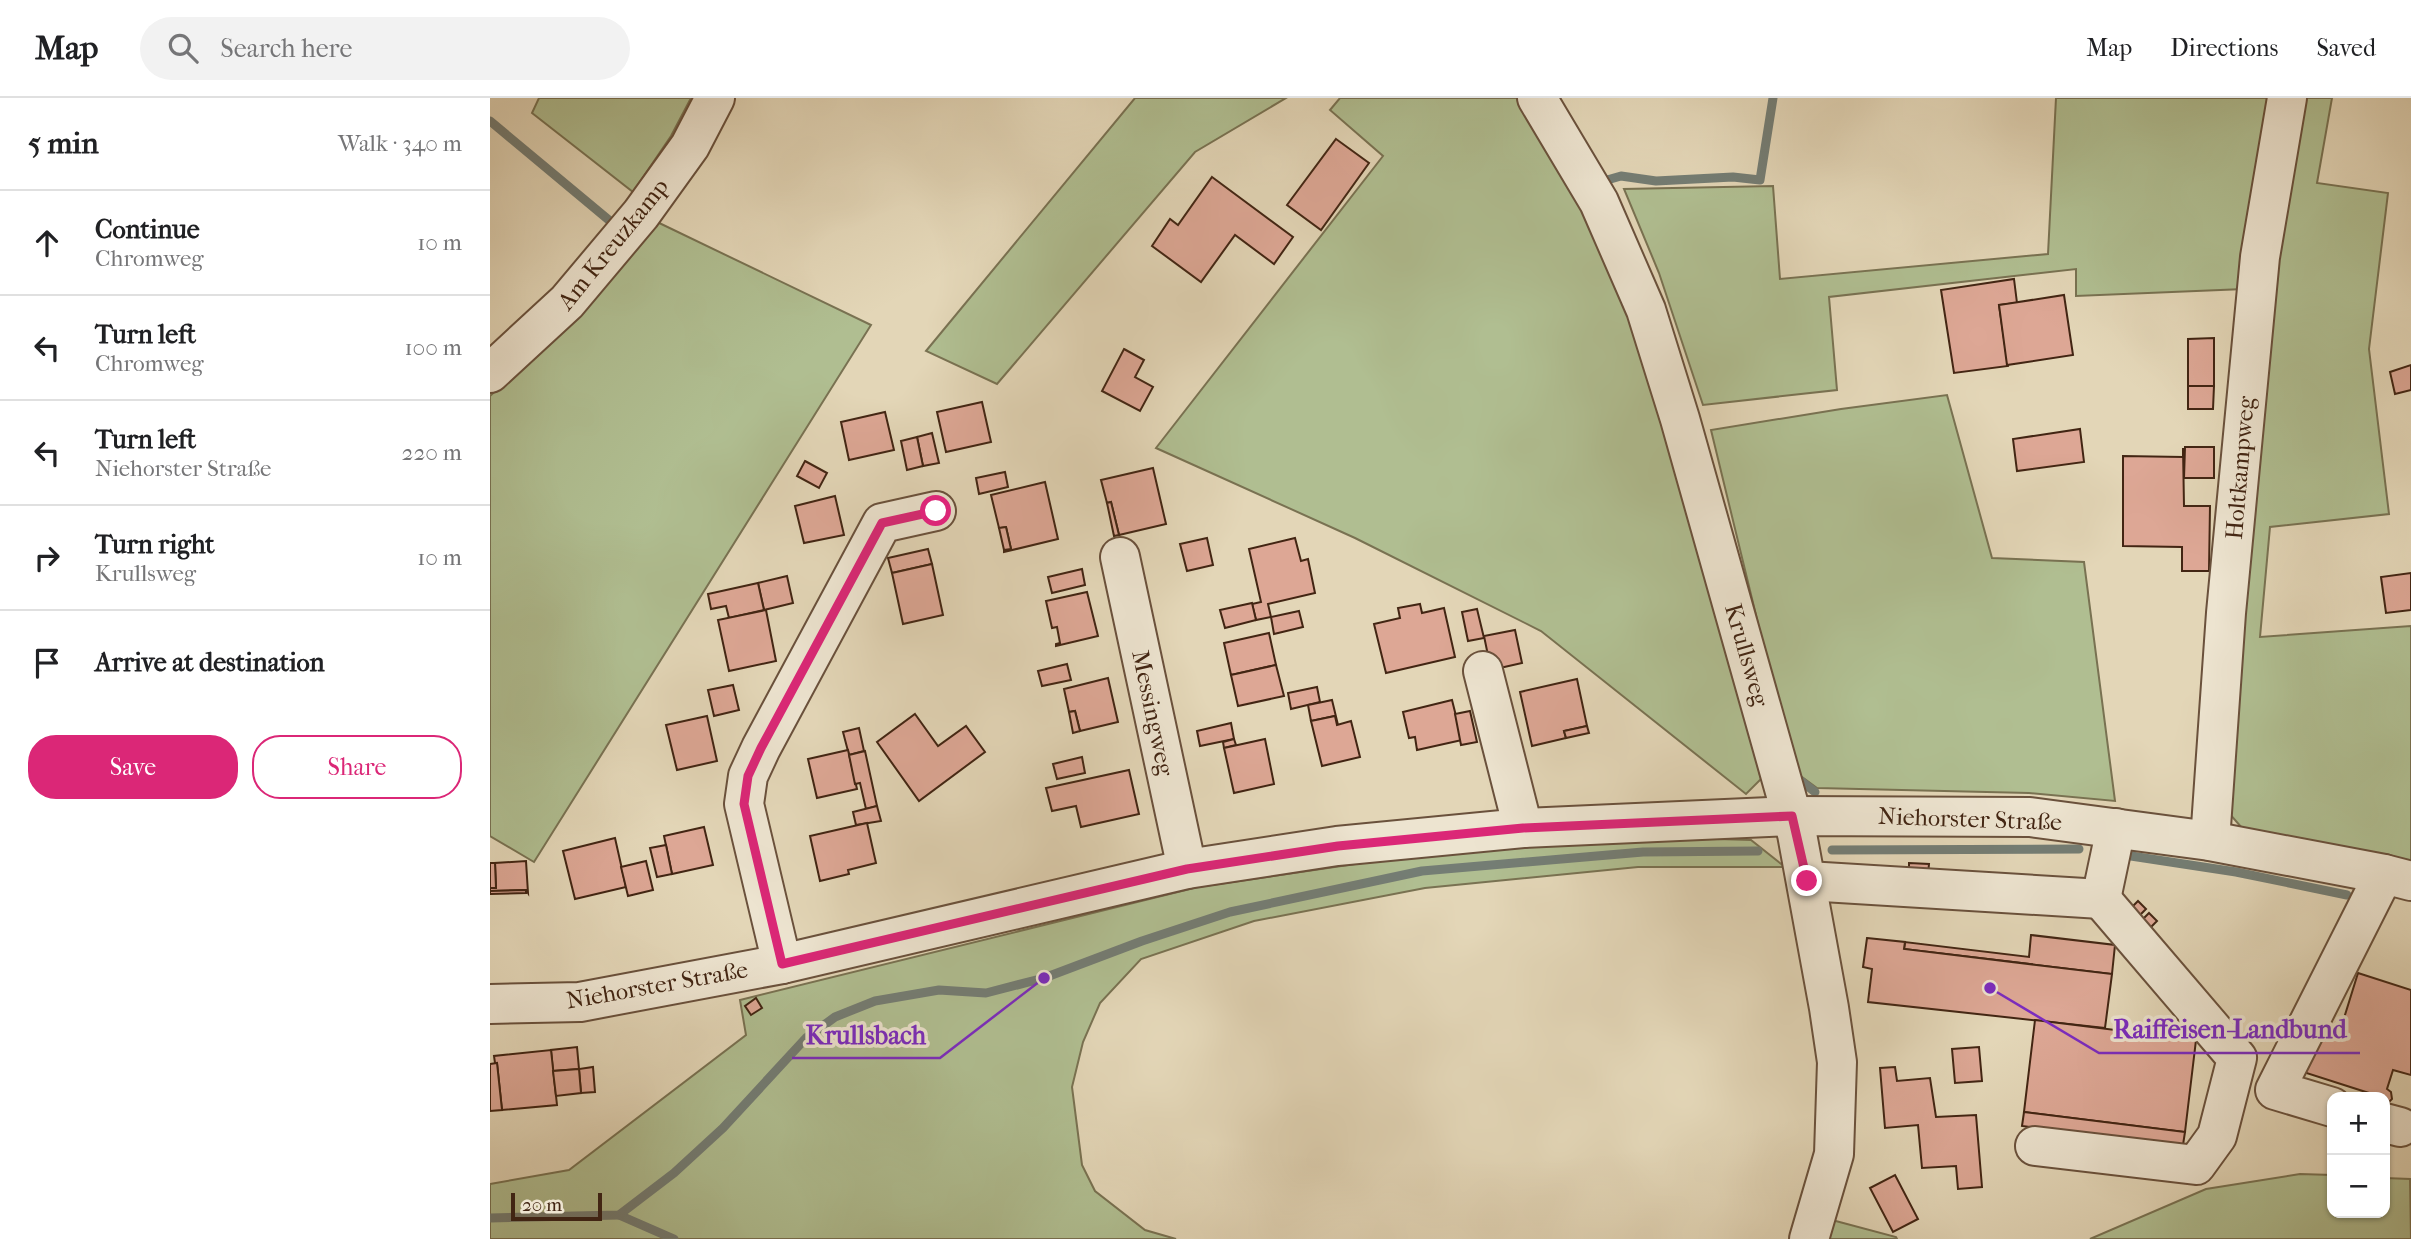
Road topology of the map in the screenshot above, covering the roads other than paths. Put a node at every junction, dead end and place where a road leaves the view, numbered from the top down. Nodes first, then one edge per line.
1 (715, 98) edge
2 (1537, 98) edge
3 (2287, 98) edge
4 (490, 373) edge
5 (936, 511) dead end
6 (1120, 556) dead end
7 (1483, 671) dead end
8 (1792, 816) junction
9 (1523, 828) junction
10 (2116, 828) junction
11 (2210, 841) junction
12 (1187, 869) junction
13 (2397, 877) edge
14 (1807, 881) junction
15 (2101, 899) junction
16 (782, 964) junction
17 (490, 1004) edge
18 (2327, 1106) edge
19 (2035, 1146) dead end
20 (1809, 1239) edge

1 - 4 street, Am Kreuzkamp
2 - 8 street, Krullsweg
3 - 11 street, Holtkampweg
5 - 16 street
6 - 12 street, Messingweg
7 - 9 street
8 - 9 street, Niehorster Straße
8 - 10 street, Niehorster Straße
8 - 14 street, Krullsweg
9 - 12 street, Niehorster Straße
10 - 11 street, Niehorster Straße
10 - 15 street
11 - 13 street, Niehorster Straße
12 - 16 street, Niehorster Straße
13 - 18 street
14 - 15 street
14 - 20 street, Krullsweg
15 - 19 street
16 - 17 street, Niehorster Straße

